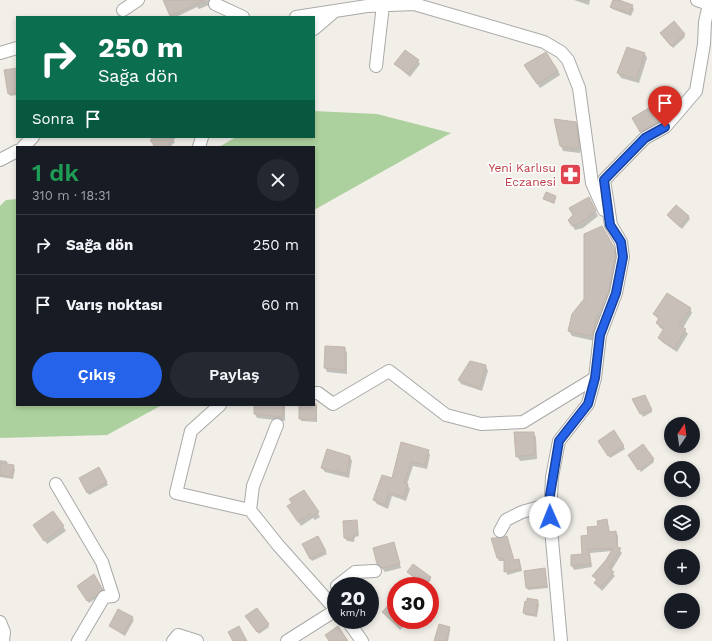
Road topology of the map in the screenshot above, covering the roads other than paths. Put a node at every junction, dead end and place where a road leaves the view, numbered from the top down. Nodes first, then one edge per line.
1 (138, 0) edge
2 (697, 0) edge
3 (415, 2) edge
4 (709, 2) edge
5 (382, 3) edge
6 (215, 4) dead end
7 (123, 9) edge
8 (335, 11) junction
9 (241, 16) edge
10 (302, 16) edge
11 (315, 29) edge
12 (708, 46) edge
13 (16, 48) edge
14 (1, 52) edge
15 (376, 66) dead end
16 (32, 138) edge
17 (24, 146) edge
18 (16, 152) edge
19 (0, 160) edge
20 (610, 225) junction
21 (595, 378) junction
22 (315, 393) edge
23 (219, 406) edge
24 (277, 425) dead end
25 (56, 484) dead end
26 (550, 504) junction
27 (250, 510) junction
28 (500, 531) dead end
29 (374, 571) dead end
30 (348, 577) edge
31 (327, 593) edge
32 (323, 596) junction
33 (327, 600) edge
34 (327, 616) edge
35 (0, 622) edge
36 (353, 629) edge
37 (3, 641) edge
38 (78, 641) edge
39 (173, 641) edge
40 (197, 641) edge
41 (287, 641) edge
42 (362, 641) edge
43 (561, 641) edge

1 - 7 street
2 - 4 street
3 - 5 street
3 - 20 street
4 - 12 street
5 - 8 street
5 - 15 street
6 - 9 street
8 - 10 street
8 - 11 street
12 - 20 street
13 - 14 street
16 - 17 street
18 - 19 street
20 - 21 street
21 - 22 street
21 - 26 street
23 - 27 street
24 - 27 street
25 - 38 street
26 - 28 street
26 - 43 street
27 - 32 street
29 - 30 street
31 - 32 street
32 - 33 street
34 - 41 street
35 - 37 street
36 - 42 street
39 - 40 street

